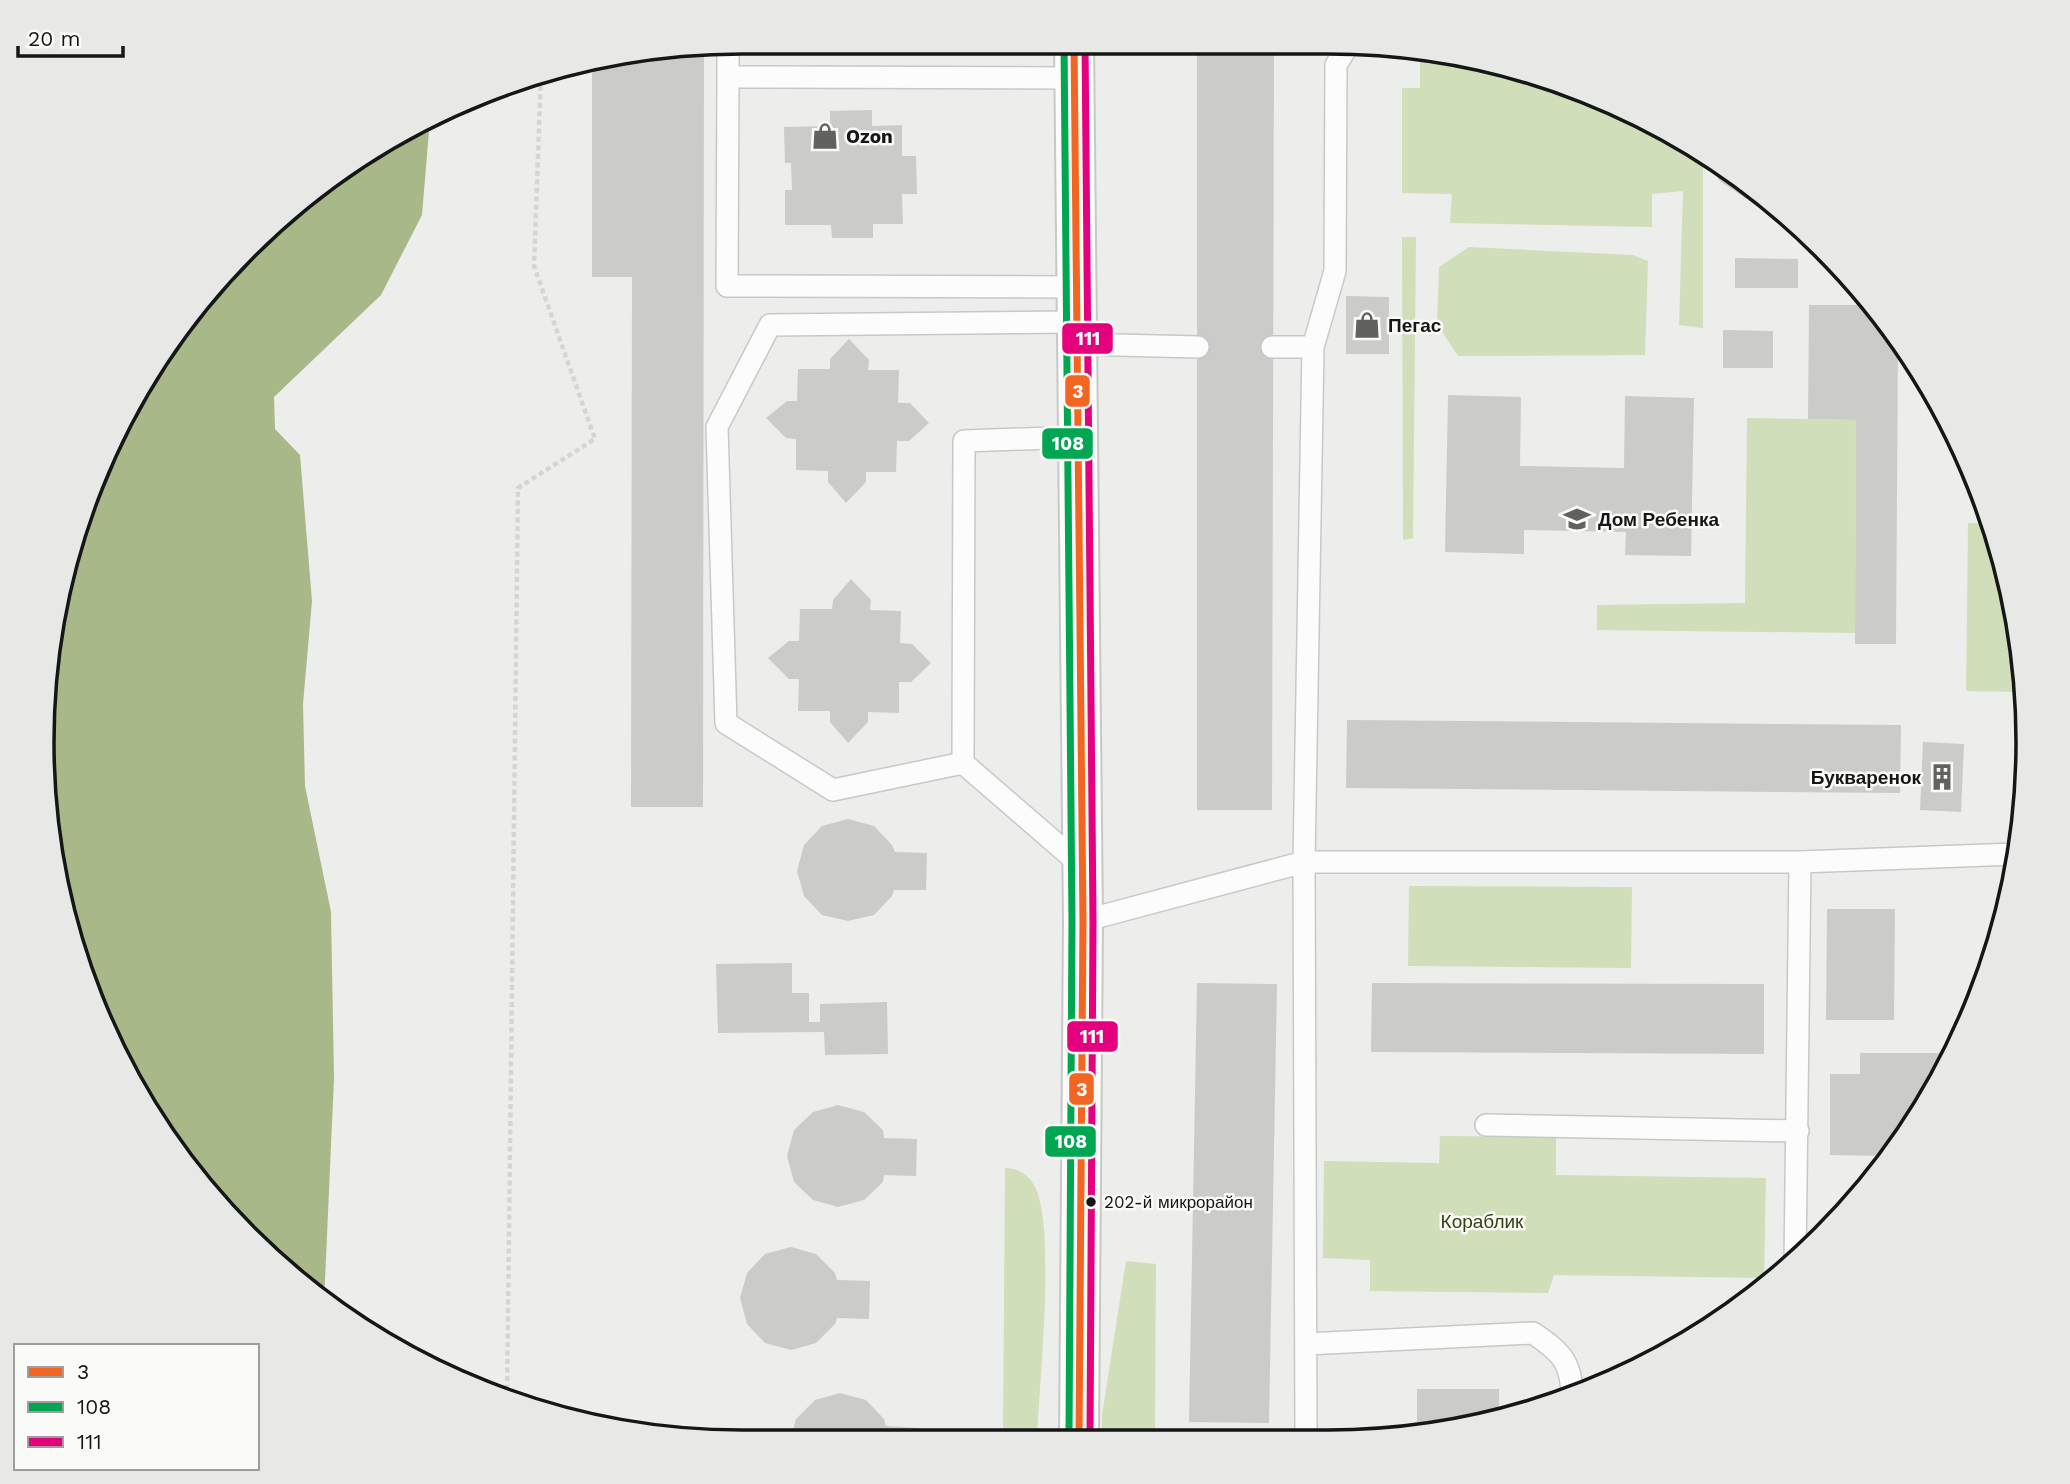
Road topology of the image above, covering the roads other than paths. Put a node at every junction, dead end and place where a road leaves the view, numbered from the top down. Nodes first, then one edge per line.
1 (728, 55) edge
2 (1342, 55) edge
3 (1074, 60) edge
4 (728, 77) junction
5 (1076, 318) junction
6 (1198, 347) dead end
7 (1272, 347) dead end
8 (1313, 347) junction
9 (1077, 437) junction
10 (963, 763) junction
11 (2006, 854) edge
12 (1304, 862) junction
13 (1800, 862) junction
14 (1082, 866) junction
15 (1083, 921) junction
16 (1486, 1125) dead end
17 (1798, 1131) junction
18 (1795, 1245) edge
19 (1306, 1344) junction
20 (1572, 1384) edge
21 (1079, 1430) edge
22 (1306, 1430) edge

1 - 4 lane
2 - 8 lane
3 - 4 lane
3 - 5 street
4 - 5 lane
5 - 6 lane
5 - 9 street
5 - 10 lane
7 - 8 lane
8 - 12 lane
9 - 10 lane
9 - 14 street
10 - 14 lane
11 - 13 lane
12 - 13 lane
12 - 15 lane
12 - 19 lane
13 - 17 lane
14 - 15 street
15 - 21 street
16 - 17 lane
17 - 18 lane
19 - 20 lane
19 - 22 lane

